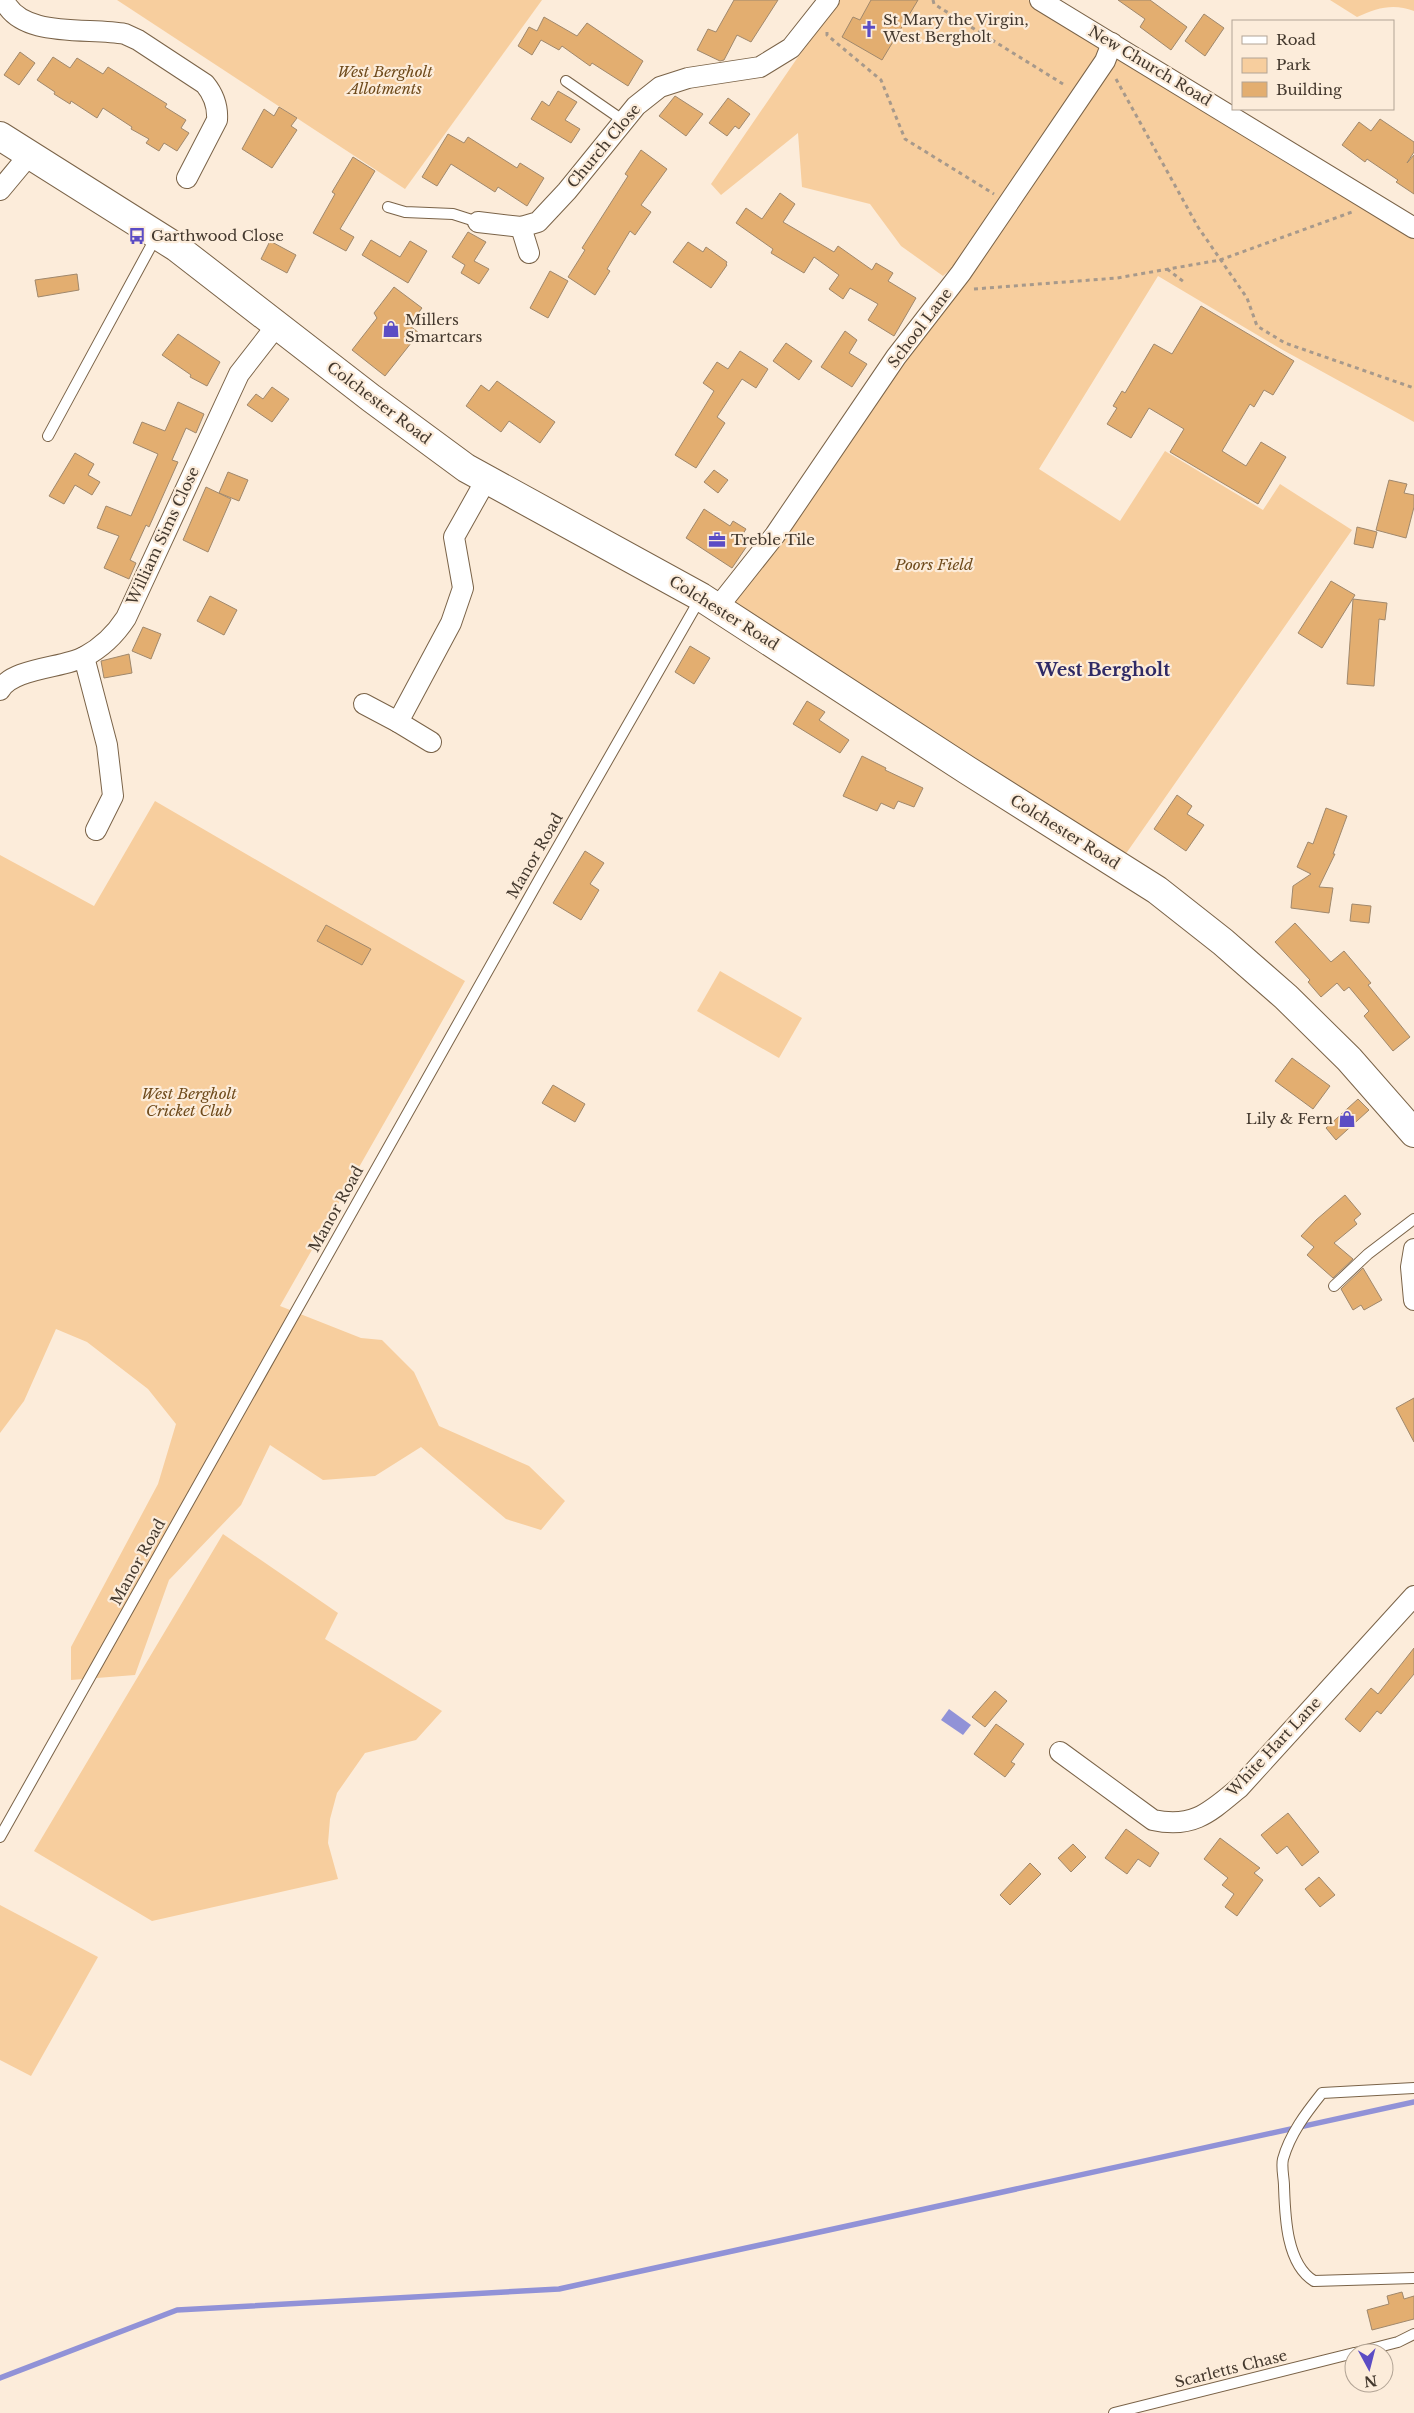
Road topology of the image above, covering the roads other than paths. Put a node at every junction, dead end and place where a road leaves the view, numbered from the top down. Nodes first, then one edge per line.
1 (4, 0) edge
2 (829, 0) edge
3 (1040, 0) edge
4 (1109, 52) junction
5 (566, 81) dead end
6 (624, 121) junction
7 (0, 136) edge
8 (30, 154) junction
9 (188, 178) dead end
10 (0, 190) edge
11 (388, 207) dead end
12 (478, 222) joint
13 (521, 227) junction
14 (1414, 228) edge
15 (158, 234) junction
16 (529, 253) dead end
17 (277, 325) junction
18 (48, 436) dead end
19 (486, 480) junction
20 (710, 602) junction
21 (84, 657) junction
22 (0, 690) edge
23 (364, 704) dead end
24 (398, 722) junction
25 (431, 742) dead end
26 (96, 830) dead end
27 (1414, 1133) edge
28 (1414, 1219) edge
29 (1414, 1249) edge
30 (1334, 1286) dead end
31 (1414, 1300) edge
32 (1414, 1596) edge
33 (1060, 1752) dead end
34 (0, 1836) edge
35 (1414, 2088) edge
36 (1414, 2278) edge
37 (1414, 2334) edge
38 (1394, 2343) edge
39 (1344, 2356) edge
40 (1114, 2413) edge

1 - 9 street
2 - 6 street, Church Close
3 - 4 street, New Church Road
4 - 14 street, New Church Road
4 - 20 street, School Lane
5 - 6 lane
6 - 13 street, Church Close
7 - 8 main road, Colchester Road
8 - 10 street
8 - 15 main road, Colchester Road
11 - 12 lane
12 - 13 street
13 - 16 street
15 - 17 main road, Colchester Road
15 - 18 lane
17 - 19 main road, Colchester Road
17 - 21 street, William Sims Close
19 - 20 main road, Colchester Road
19 - 24 street
20 - 27 main road, Colchester Road
20 - 34 lane, Manor Road
21 - 22 street, William Sims Close
21 - 26 street
23 - 24 street
24 - 25 street
28 - 30 lane
29 - 31 street
32 - 33 street, White Hart Lane
35 - 36 lane
37 - 38 lane, Scarletts Chase
39 - 40 lane, Scarletts Chase

